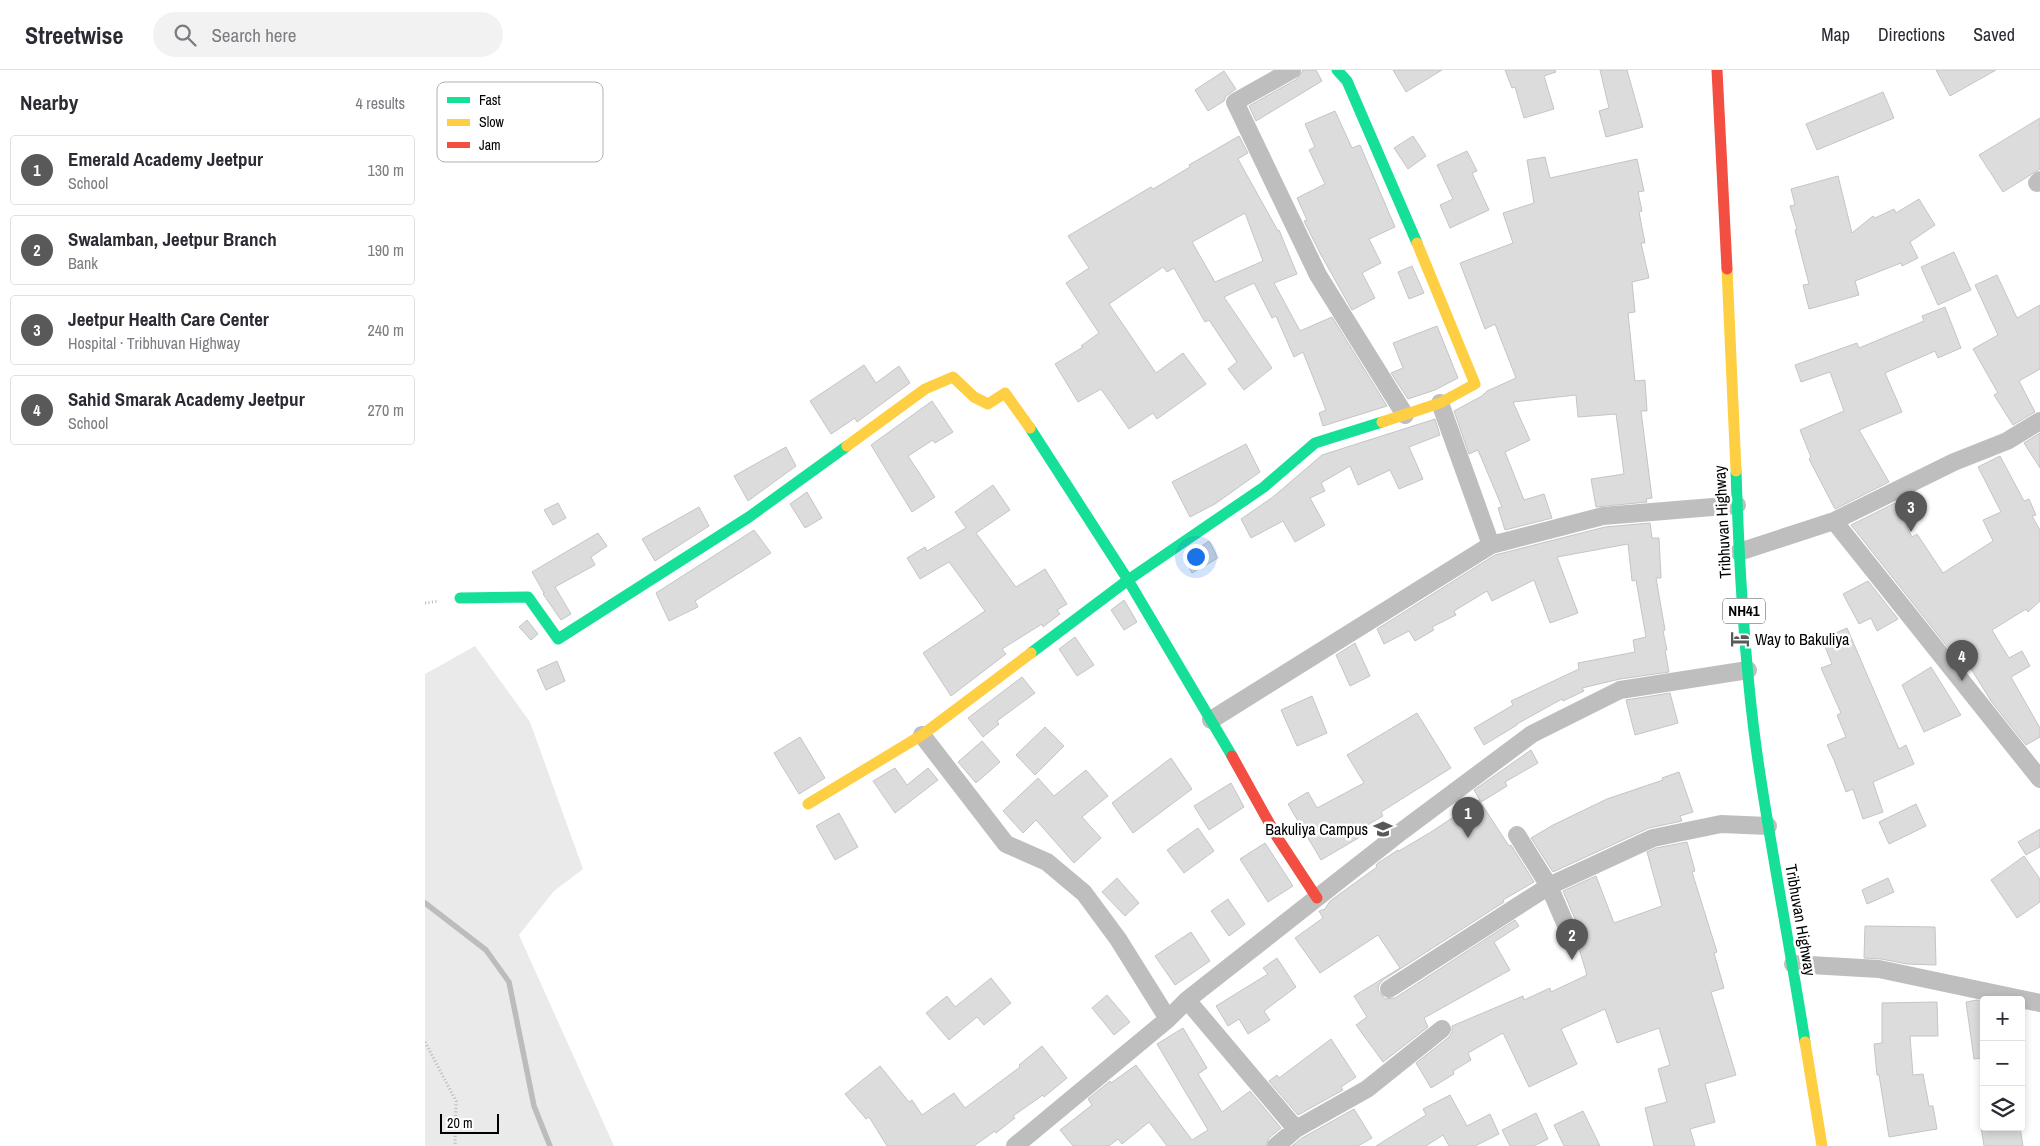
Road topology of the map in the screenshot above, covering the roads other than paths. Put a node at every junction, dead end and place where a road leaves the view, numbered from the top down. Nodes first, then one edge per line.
1 (1292, 70) edge
2 (1337, 70) edge
3 (1717, 70) edge
4 (1440, 403) junction
5 (1405, 415) junction
6 (2040, 421) edge
7 (1737, 505) junction
8 (1834, 521) junction
9 (1491, 545) junction
10 (1739, 552) junction
11 (1129, 580) junction
12 (460, 598) dead end
13 (1748, 670) junction
14 (1211, 720) junction
15 (922, 735) junction
16 (2040, 778) edge
17 (808, 804) dead end
18 (1768, 826) junction
19 (1517, 835) dead end
20 (1549, 886) junction
21 (1317, 898) junction
22 (1571, 937) dead end
23 (1793, 964) junction
24 (1389, 989) dead end
25 (1187, 1000) junction
26 (2040, 1003) edge
27 (1168, 1019) junction
28 (1442, 1029) dead end
29 (1296, 1128) junction
30 (1015, 1146) edge
31 (1276, 1146) edge
32 (1822, 1146) edge

1 - 5 street
2 - 4 main road
3 - 7 main road, Tribhuvan Highway / NH41
4 - 5 main road
4 - 9 street
5 - 11 main road
6 - 8 street
7 - 9 street
7 - 10 main road, Tribhuvan Highway / NH41
8 - 10 street
8 - 16 street
9 - 14 street
10 - 13 main road, Tribhuvan Highway / NH41
11 - 12 main road
11 - 14 main road
11 - 15 main road
13 - 18 main road, Tribhuvan Highway / NH41
13 - 21 street
14 - 21 main road
15 - 17 main road
15 - 27 street
18 - 20 street
18 - 23 main road, Tribhuvan Highway / NH41
19 - 20 street
20 - 22 street
20 - 24 street
21 - 25 street
23 - 26 street
23 - 32 main road, Tribhuvan Highway / NH41
25 - 27 street
25 - 29 street
27 - 30 street
28 - 29 street
29 - 31 street

